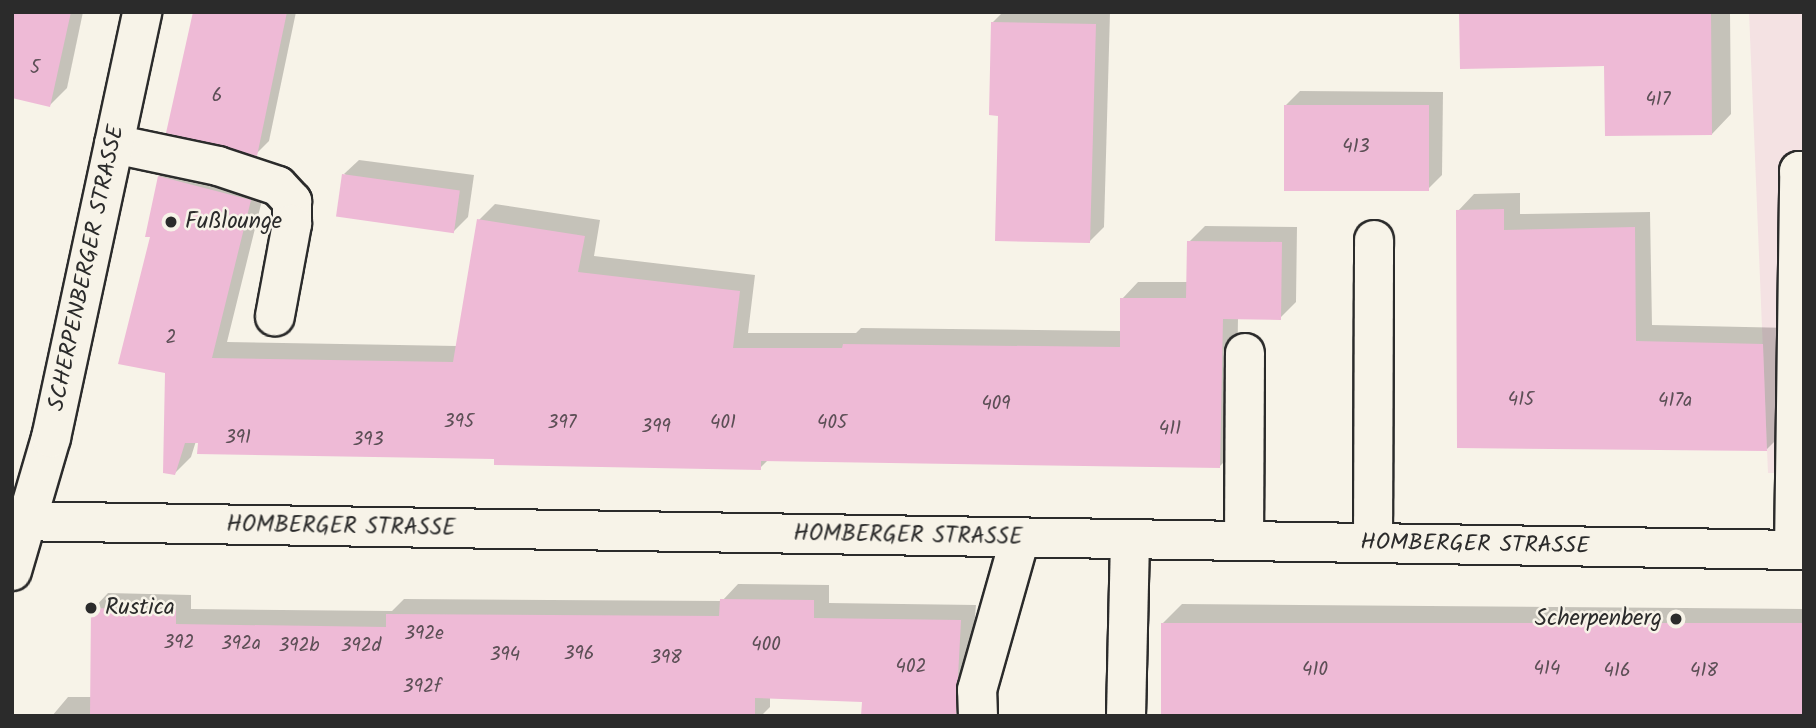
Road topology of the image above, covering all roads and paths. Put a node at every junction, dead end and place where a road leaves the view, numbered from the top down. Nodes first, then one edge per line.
1 (142, 12) edge
2 (114, 144) junction
3 (1804, 171) edge
4 (1374, 240) dead end
5 (1801, 310) edge
6 (275, 316) dead end
7 (1245, 353) dead end
8 (1801, 367) edge
9 (1801, 418) edge
10 (20, 521) edge
11 (1020, 538) junction
12 (1130, 540) junction
13 (1244, 541) junction
14 (1373, 543) junction
15 (1799, 550) edge
16 (12, 571) edge
17 (978, 716) edge
18 (1126, 716) edge

1 - 2 main road, SCHERPENBERGER STRASSE
2 - 6 main road
2 - 10 main road, SCHERPENBERGER STRASSE
3 - 5 main road
4 - 14 main road
5 - 8 main road
7 - 13 main road
8 - 9 main road
9 - 15 main road
10 - 11 main road, HOMBERGER STRASSE
10 - 16 main road, SCHERPENBERGER STRASSE
11 - 12 main road, HOMBERGER STRASSE
11 - 17 main road
12 - 13 main road, HOMBERGER STRASSE
12 - 18 main road
13 - 14 main road, HOMBERGER STRASSE
14 - 15 main road, HOMBERGER STRASSE

